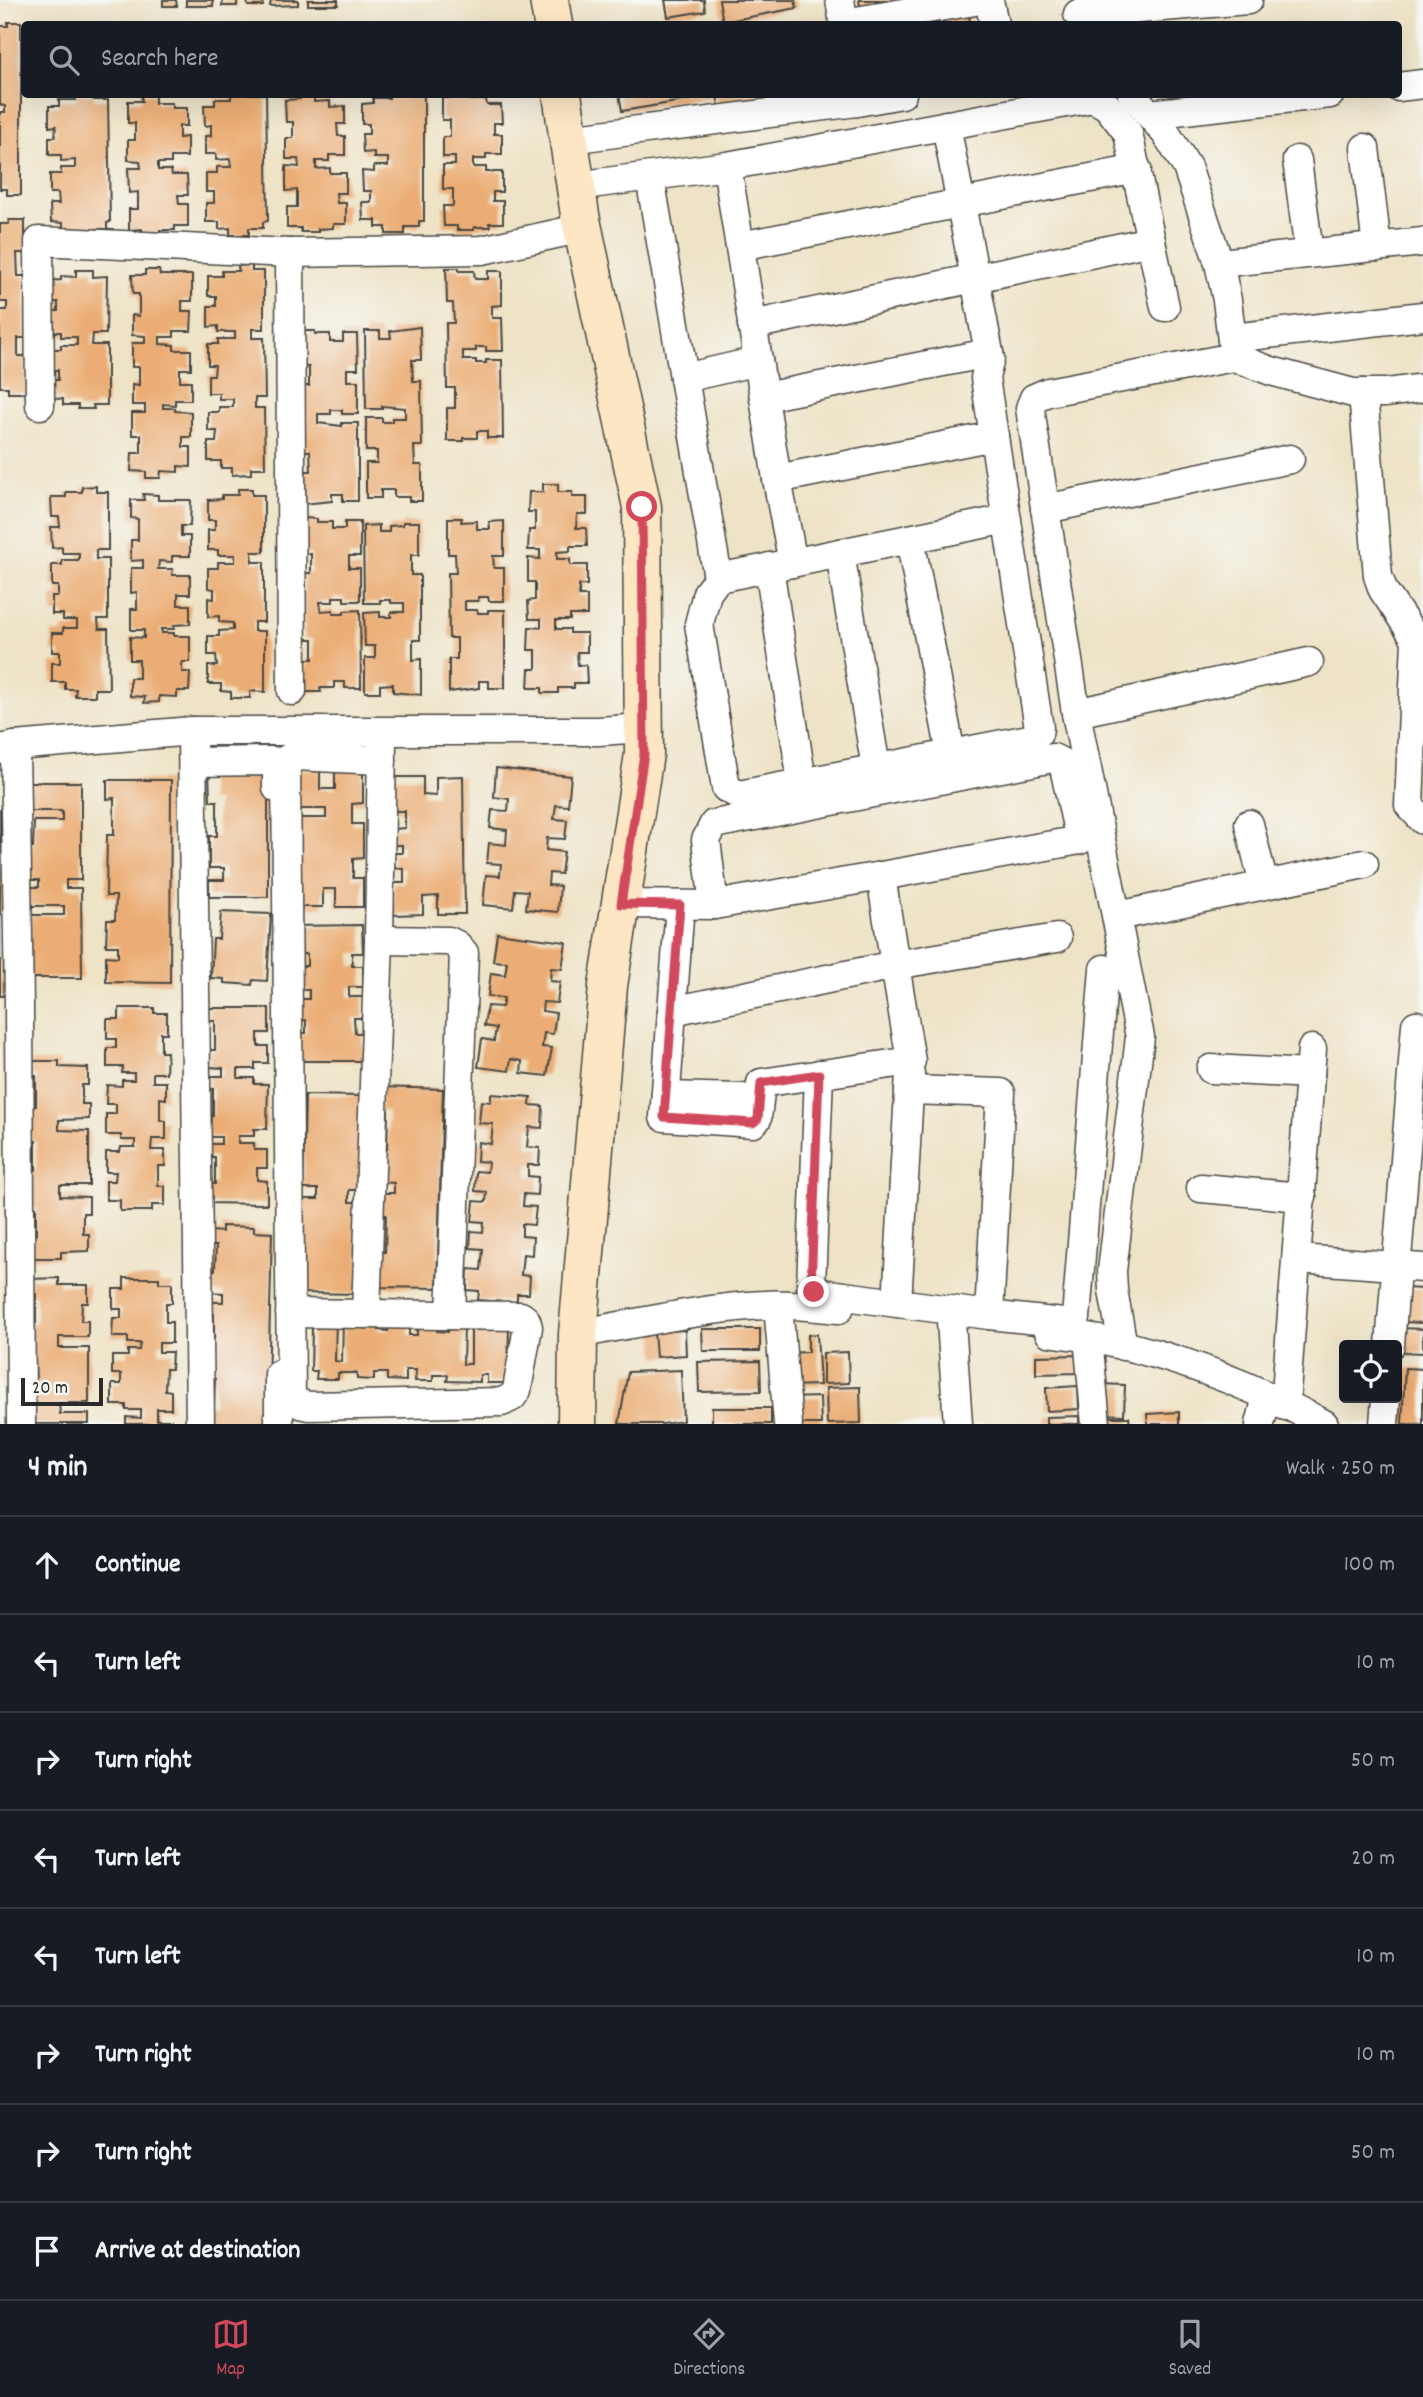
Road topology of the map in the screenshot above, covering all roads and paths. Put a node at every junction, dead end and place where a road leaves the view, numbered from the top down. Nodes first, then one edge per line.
1 (549, 0) edge
2 (981, 0) edge
3 (989, 0) edge
4 (1248, 0) edge
5 (1078, 13) edge
6 (843, 16) edge
7 (552, 21) edge
8 (994, 21) edge
9 (1423, 84) edge
10 (1402, 87) edge
11 (563, 98) edge
12 (856, 98) edge
13 (1253, 98) edge
14 (1140, 104) edge
15 (946, 125) junction
16 (569, 139) junction
17 (1365, 148) dead end
18 (1297, 160) dead end
19 (727, 166) junction
20 (1137, 169) junction
21 (650, 177) junction
22 (576, 186) junction
23 (960, 204) junction
24 (583, 228) junction
25 (1151, 241) junction
26 (1423, 242) edge
27 (740, 246) junction
28 (1377, 247) junction
29 (290, 253) junction
30 (1309, 253) junction
31 (1219, 263) junction
32 (974, 279) junction
33 (1165, 307) dead end
34 (1423, 316) edge
35 (752, 325) junction
36 (1233, 347) junction
37 (989, 353) junction
38 (758, 361) junction
39 (684, 378) junction
40 (1423, 388) edge
41 (1363, 393) junction
42 (764, 397) junction
43 (40, 405) dead end
44 (994, 436) junction
45 (1290, 459) dead end
46 (777, 479) junction
47 (1045, 509) junction
48 (1007, 519) junction
49 (910, 539) junction
50 (841, 553) junction
51 (781, 565) junction
52 (718, 578) junction
53 (1309, 662) dead end
54 (292, 691) dead end
55 (1076, 713) junction
56 (644, 728) junction
57 (192, 731) junction
58 (382, 732) junction
59 (8, 747) edge
60 (951, 754) junction
61 (382, 760) junction
62 (192, 762) junction
63 (876, 768) junction
64 (802, 782) junction
65 (8, 801) edge
66 (1423, 820) edge
67 (1250, 824) dead end
68 (1364, 864) dead end
69 (881, 876) junction
70 (1264, 885) junction
71 (621, 904) junction
72 (680, 905) junction
73 (714, 905) junction
74 (1118, 916) junction
75 (1058, 939) dead end
76 (379, 940) junction
77 (895, 965) junction
78 (1104, 969) dead end
79 (672, 1011) junction
80 (10, 1014) edge
81 (1416, 1025) dead end
82 (911, 1061) junction
83 (1211, 1069) dead end
84 (819, 1074) junction
85 (909, 1090) junction
86 (666, 1096) junction
87 (742, 1098) dead end
88 (1201, 1188) dead end
89 (1302, 1196) junction
90 (1298, 1259) junction
91 (1409, 1268) edge
92 (897, 1303) junction
93 (778, 1304) junction
94 (290, 1313) junction
95 (366, 1314) junction
96 (451, 1315) junction
97 (989, 1315) junction
98 (951, 1321) junction
99 (578, 1334) junction
100 (1088, 1337) junction
101 (1391, 1340) edge
102 (1123, 1346) junction
103 (1276, 1401) junction
104 (1386, 1403) edge
105 (21, 1424) edge
106 (200, 1424) edge
107 (279, 1424) edge
108 (577, 1424) edge
109 (788, 1424) edge
110 (958, 1424) edge
111 (1096, 1424) edge
112 (1260, 1424) edge
113 (1324, 1424) edge
114 (1384, 1424) edge

1 - 7 street
2 - 6 street
3 - 8 street
4 - 5 street
9 - 10 street
11 - 16 street
12 - 16 street
13 - 14 street
14 - 31 street
15 - 19 street
15 - 20 street
15 - 23 street
16 - 22 street
17 - 28 street
18 - 30 street
19 - 21 street
19 - 27 street
20 - 23 street
20 - 25 street
21 - 22 street
21 - 39 street
22 - 24 street
23 - 27 street
23 - 32 street
24 - 29 street
24 - 56 street
25 - 32 street
25 - 33 street
26 - 28 street
27 - 35 street
28 - 30 street
29 - 43 street
29 - 54 street
30 - 31 street
31 - 36 street
32 - 35 street
32 - 37 street
34 - 36 street
35 - 38 street
36 - 41 street
36 - 47 street
37 - 42 street
37 - 44 street
38 - 39 street
38 - 42 street
39 - 52 street
40 - 41 street
41 - 66 street
42 - 46 street
44 - 46 street
44 - 48 street
45 - 47 street
46 - 51 street
47 - 55 street
48 - 49 street
48 - 60 street
49 - 50 street
49 - 60 street
50 - 51 street
50 - 63 street
51 - 52 street
51 - 64 street
52 - 64 street
53 - 55 street
55 - 74 street
56 - 58 street
56 - 71 street
57 - 58 street
57 - 59 street
57 - 62 street
58 - 61 street
59 - 65 street
60 - 63 street
61 - 76 street
61 - 94 street
62 - 106 street
62 - 107 street
63 - 64 street
65 - 80 street
67 - 70 street
68 - 70 street
69 - 73 street
69 - 73 street
69 - 77 street
70 - 74 street
71 - 72 street
71 - 99 street
72 - 73 street
72 - 79 street
74 - 102 street
75 - 77 street
76 - 95 street
76 - 96 street
77 - 79 street
77 - 82 street
78 - 97 street
79 - 86 street
80 - 105 street
81 - 91 street
82 - 84 street
82 - 85 street
83 - 89 street
84 - 86 street
84 - 92 street
85 - 92 street
85 - 97 street
86 - 87 street
88 - 89 street
89 - 90 street
90 - 91 street
90 - 103 street
91 - 101 street
92 - 97 street
93 - 98 street
93 - 99 street
93 - 109 street
94 - 95 street
94 - 96 street
95 - 96 street
98 - 100 street
98 - 110 street
99 - 108 street
100 - 102 street
100 - 111 street
102 - 103 street
103 - 112 street
103 - 113 street
104 - 114 street

